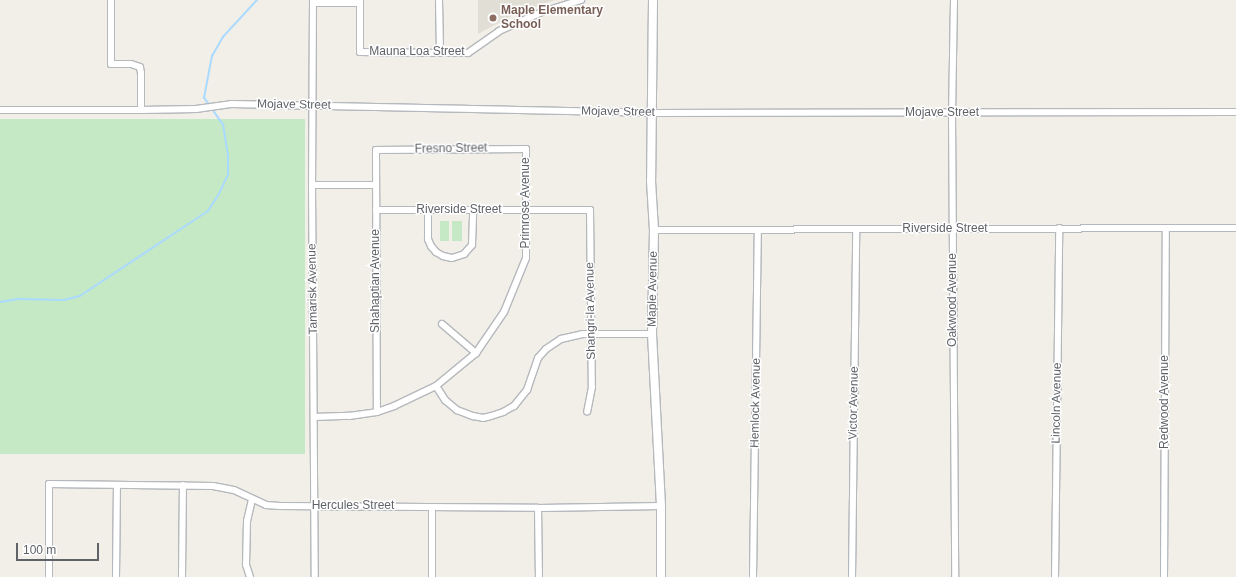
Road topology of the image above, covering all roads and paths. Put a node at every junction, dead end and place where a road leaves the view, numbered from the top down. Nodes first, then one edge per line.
1 (111, 0) edge
2 (439, 0) edge
3 (581, 0) edge
4 (653, 0) edge
5 (954, 0) edge
6 (313, 1) edge
7 (360, 1) edge
8 (440, 53) junction
9 (311, 105) junction
10 (0, 110) edge
11 (141, 110) junction
12 (1236, 112) edge
13 (652, 113) junction
14 (952, 113) junction
15 (526, 149) joint
16 (376, 150) joint
17 (312, 185) junction
18 (376, 185) junction
19 (527, 209) junction
20 (376, 210) junction
21 (428, 210) junction
22 (474, 210) junction
23 (590, 210) joint
24 (1059, 228) junction
25 (1166, 228) junction
26 (1236, 228) edge
27 (953, 229) junction
28 (654, 230) junction
29 (758, 230) junction
30 (856, 230) junction
31 (442, 324) dead end
32 (590, 334) junction
33 (652, 334) junction
34 (476, 353) junction
35 (436, 386) junction
36 (377, 412) junction
37 (587, 412) dead end
38 (314, 417) junction
39 (117, 485) junction
40 (183, 485) junction
41 (252, 499) junction
42 (313, 505) junction
43 (661, 506) junction
44 (432, 507) junction
45 (538, 508) junction
46 (49, 577) edge
47 (116, 577) edge
48 (182, 577) edge
49 (250, 577) edge
50 (315, 577) edge
51 (432, 577) edge
52 (539, 577) edge
53 (661, 577) edge
54 (753, 577) edge
55 (852, 577) edge
56 (955, 577) edge
57 (1055, 577) edge
58 (1164, 577) edge

1 - 11 street
2 - 8 street
3 - 8 street, Mauna Loa Street
4 - 13 street, Maple Avenue
5 - 14 street, Oakwood Avenue
6 - 7 street
6 - 9 street, Tamarisk Avenue
7 - 8 street, Mauna Loa Street
9 - 11 street, Mojave Street
9 - 13 street, Mojave Street
9 - 17 street, Tamarisk Avenue
10 - 11 street, Mojave Street
12 - 14 street, Mojave Street
13 - 14 street, Mojave Street
13 - 28 street, Maple Avenue
14 - 27 street, Oakwood Avenue
15 - 16 street, Fresno Street
15 - 19 street, Primrose Avenue
16 - 18 street, Shahaptian Avenue
17 - 18 street
17 - 38 street, Tamarisk Avenue
18 - 20 street, Shahaptian Avenue
19 - 22 street, Riverside Street
19 - 23 street, Riverside Street
19 - 34 street, Primrose Avenue
20 - 21 street, Riverside Street
20 - 36 street, Shahaptian Avenue
21 - 22 street, Riverside Street
21 - 22 street
23 - 32 street, Shangri-la Avenue
24 - 25 street, Riverside Street
24 - 27 street, Riverside Street
24 - 57 street, Lincoln Avenue
25 - 26 street, Riverside Street
25 - 58 street, Redwood Avenue
27 - 30 street, Riverside Street
27 - 56 street, Oakwood Avenue
28 - 29 street, Riverside Street
28 - 33 street, Maple Avenue
29 - 30 street, Riverside Street
29 - 54 street, Hemlock Avenue
30 - 55 street, Victor Avenue
31 - 34 street
32 - 33 street
32 - 35 street
32 - 37 street, Shangri-la Avenue
33 - 43 street, Maple Avenue
34 - 35 street, Primrose Avenue
35 - 36 street, Primrose Avenue
36 - 38 street, Primrose Avenue
38 - 42 street, Tamarisk Avenue
39 - 40 street, Hercules Street
39 - 46 street, Hercules Street
39 - 47 street
40 - 41 street, Hercules Street
40 - 48 street
41 - 42 street, Hercules Street
41 - 49 street
42 - 44 street, Hercules Street
42 - 50 street, Tamarisk Avenue
43 - 45 street, Hercules Street
43 - 53 street, Maple Avenue
44 - 45 street, Hercules Street
44 - 51 street
45 - 52 street

